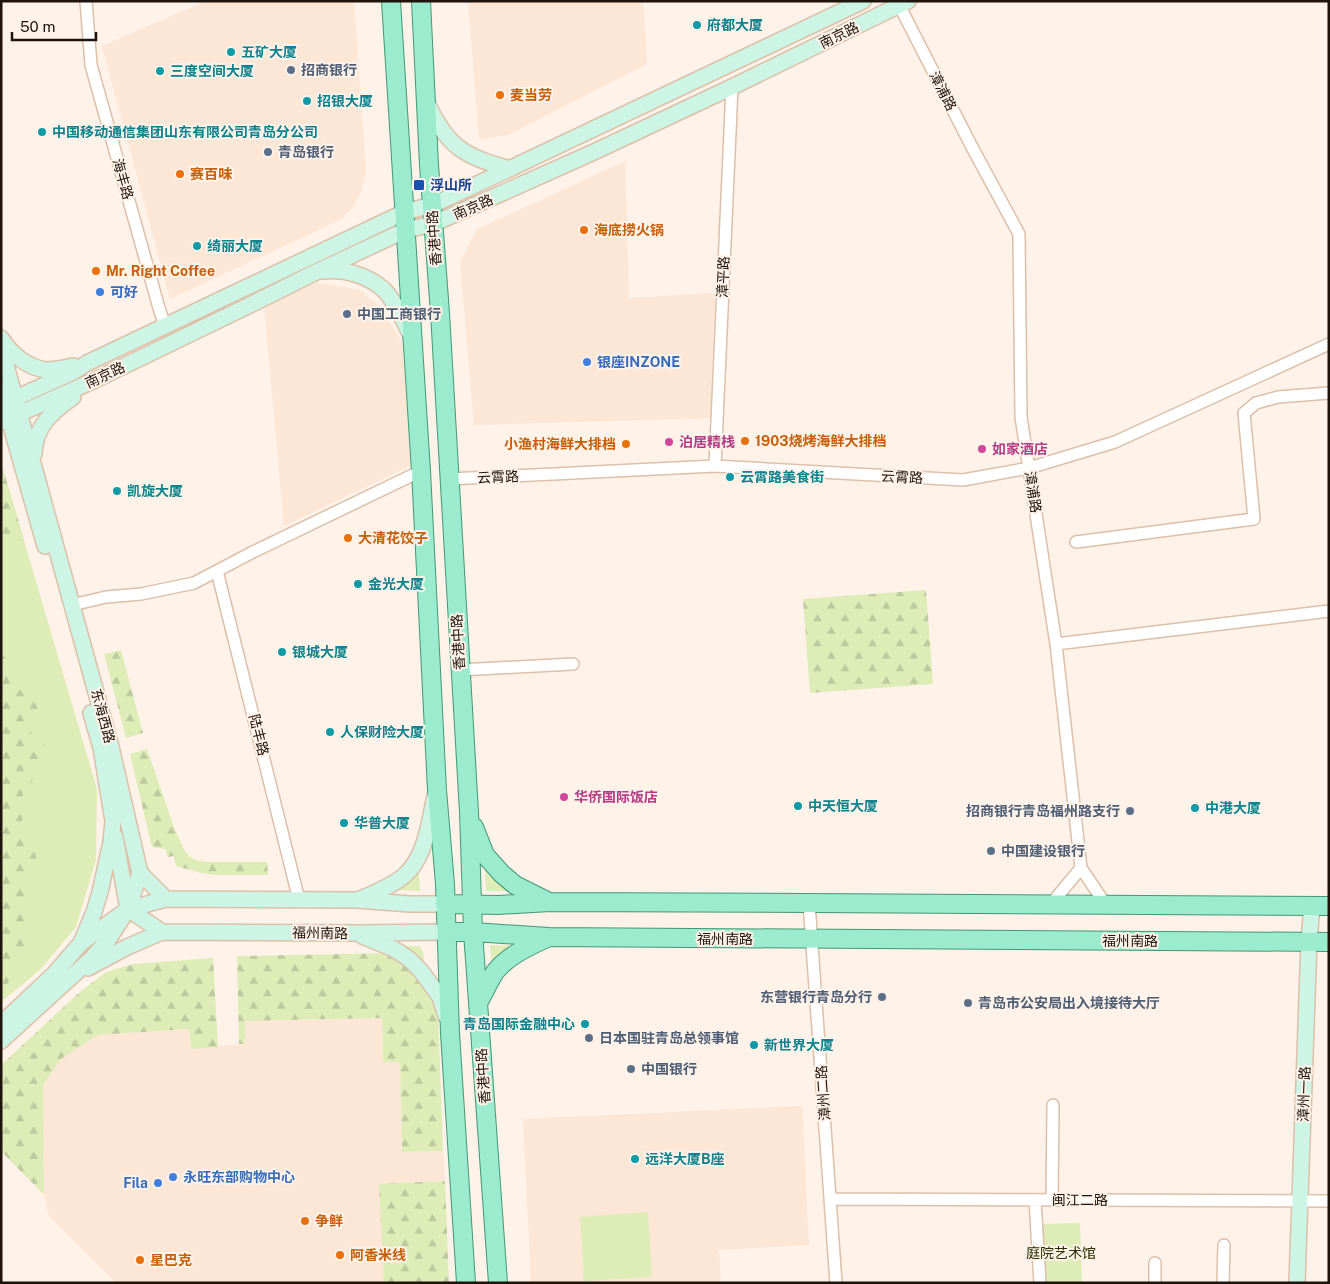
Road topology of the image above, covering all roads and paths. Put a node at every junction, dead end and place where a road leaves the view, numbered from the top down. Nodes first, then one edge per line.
1 (86, 1) edge
2 (391, 1) edge
3 (421, 1) edge
4 (863, 1) edge
5 (903, 3) edge
6 (732, 87) junction
7 (426, 99) junction
8 (510, 169) junction
9 (432, 205) junction
10 (405, 212) junction
11 (433, 224) junction
12 (406, 230) junction
13 (318, 271) junction
14 (165, 326) junction
15 (1, 338) edge
16 (412, 338) junction
17 (1329, 344) edge
18 (1, 347) edge
19 (87, 363) junction
20 (95, 380) junction
21 (1, 391) edge
22 (1329, 393) edge
23 (9, 412) edge
24 (34, 465) junction
25 (715, 466) junction
26 (1029, 468) junction
27 (421, 471) junction
28 (450, 479) junction
29 (1076, 542) dead end
30 (217, 571) junction
31 (72, 605) junction
32 (1329, 611) edge
33 (1056, 644) junction
34 (573, 664) dead end
35 (460, 670) junction
36 (437, 790) junction
37 (469, 812) junction
38 (113, 821) junction
39 (1081, 868) junction
40 (140, 873) junction
41 (166, 899) junction
42 (300, 900) junction
43 (357, 900) junction
44 (550, 902) junction
45 (809, 903) junction
46 (445, 904) junction
47 (472, 904) junction
48 (1051, 904) junction
49 (1106, 904) junction
50 (1320, 906) edge
51 (128, 909) junction
52 (162, 932) junction
53 (447, 932) junction
54 (473, 932) junction
55 (356, 933) junction
56 (549, 937) junction
57 (811, 939) junction
58 (1309, 941) junction
59 (1329, 942) edge
60 (81, 943) junction
61 (69, 978) junction
62 (478, 1003) junction
63 (1, 1024) edge
64 (450, 1033) junction
65 (1, 1041) edge
66 (1053, 1105) dead end
67 (831, 1199) junction
68 (1035, 1200) junction
69 (1052, 1200) junction
70 (1300, 1201) junction
71 (1329, 1201) edge
72 (1224, 1245) dead end
73 (1156, 1263) dead end
74 (466, 1283) edge
75 (498, 1283) edge
76 (836, 1283) edge
77 (1040, 1283) edge
78 (1155, 1283) edge
79 (1223, 1283) edge
80 (1297, 1283) edge

1 - 14 street, 海丰路
2 - 10 main road, 香港中路
3 - 7 main road, 香港中路
4 - 8 main road, 南京路
5 - 6 main road, 南京路
5 - 26 street, 漳浦路
6 - 11 main road, 南京路
6 - 25 street, 漳平路
7 - 8 main road
7 - 9 main road, 香港中路
8 - 9 main road, 南京路
9 - 10 main road, 南京路
9 - 11 main road, 香港中路
10 - 12 main road, 香港中路
10 - 14 main road, 南京路
11 - 12 main road, 南京路
11 - 28 main road, 香港中路
12 - 13 main road, 南京路
12 - 16 main road, 香港中路
13 - 16 main road
13 - 20 main road, 南京路
14 - 19 main road, 南京路
15 - 19 main road
16 - 27 main road, 香港中路
17 - 26 street, 云霄路
18 - 23 main road, 东海西路
19 - 23 main road, 南京路
20 - 23 main road, 南京路
20 - 24 main road
21 - 23 main road, 东海西路
22 - 29 street
23 - 24 main road, 东海西路
23 - 38 main road, 东海西路
24 - 31 main road, 东海西路
25 - 26 street, 云霄路
25 - 28 street, 云霄路
26 - 33 street, 漳浦路
27 - 30 street
27 - 36 main road, 香港中路
28 - 35 main road, 香港中路
30 - 31 street
30 - 42 street, 陆丰路
31 - 40 main road, 东海西路
32 - 33 street
33 - 39 street, 漳浦路
34 - 35 street
35 - 37 main road, 香港中路
36 - 43 main road
36 - 46 main road, 香港中路
37 - 44 main road
37 - 47 main road, 香港中路
38 - 51 main road
38 - 60 main road, 东海西路
39 - 48 street
39 - 49 street
40 - 41 main road
40 - 51 main road
41 - 42 main road
41 - 51 main road
42 - 43 main road
43 - 46 main road
44 - 45 main road
44 - 47 main road
45 - 48 main road
45 - 57 street, 漳州二路
46 - 47 main road
46 - 53 main road, 香港中路
47 - 54 main road, 香港中路
48 - 49 main road
49 - 50 main road
50 - 58 main road, 漳州一路
51 - 52 main road
51 - 60 main road
51 - 61 main road
52 - 55 main road, 福州南路
52 - 61 main road
53 - 54 main road, 福州南路
53 - 55 main road, 福州南路
53 - 64 main road, 香港中路
54 - 56 main road, 福州南路
54 - 62 main road, 香港中路
55 - 64 main road
56 - 57 main road, 福州南路
56 - 62 main road
57 - 58 main road, 福州南路
57 - 67 street, 漳州二路
58 - 59 main road, 福州南路
58 - 70 main road, 漳州一路
60 - 63 main road, 东海西路
61 - 65 main road
62 - 75 main road, 香港中路
64 - 74 main road, 香港中路
66 - 69 street
67 - 68 street, 闽江二路
67 - 76 street, 漳州二路
68 - 69 street, 闽江二路
68 - 77 street
69 - 70 street, 闽江二路
70 - 71 street, 闽江二路
70 - 80 main road, 漳州一路
72 - 79 street
73 - 78 street

